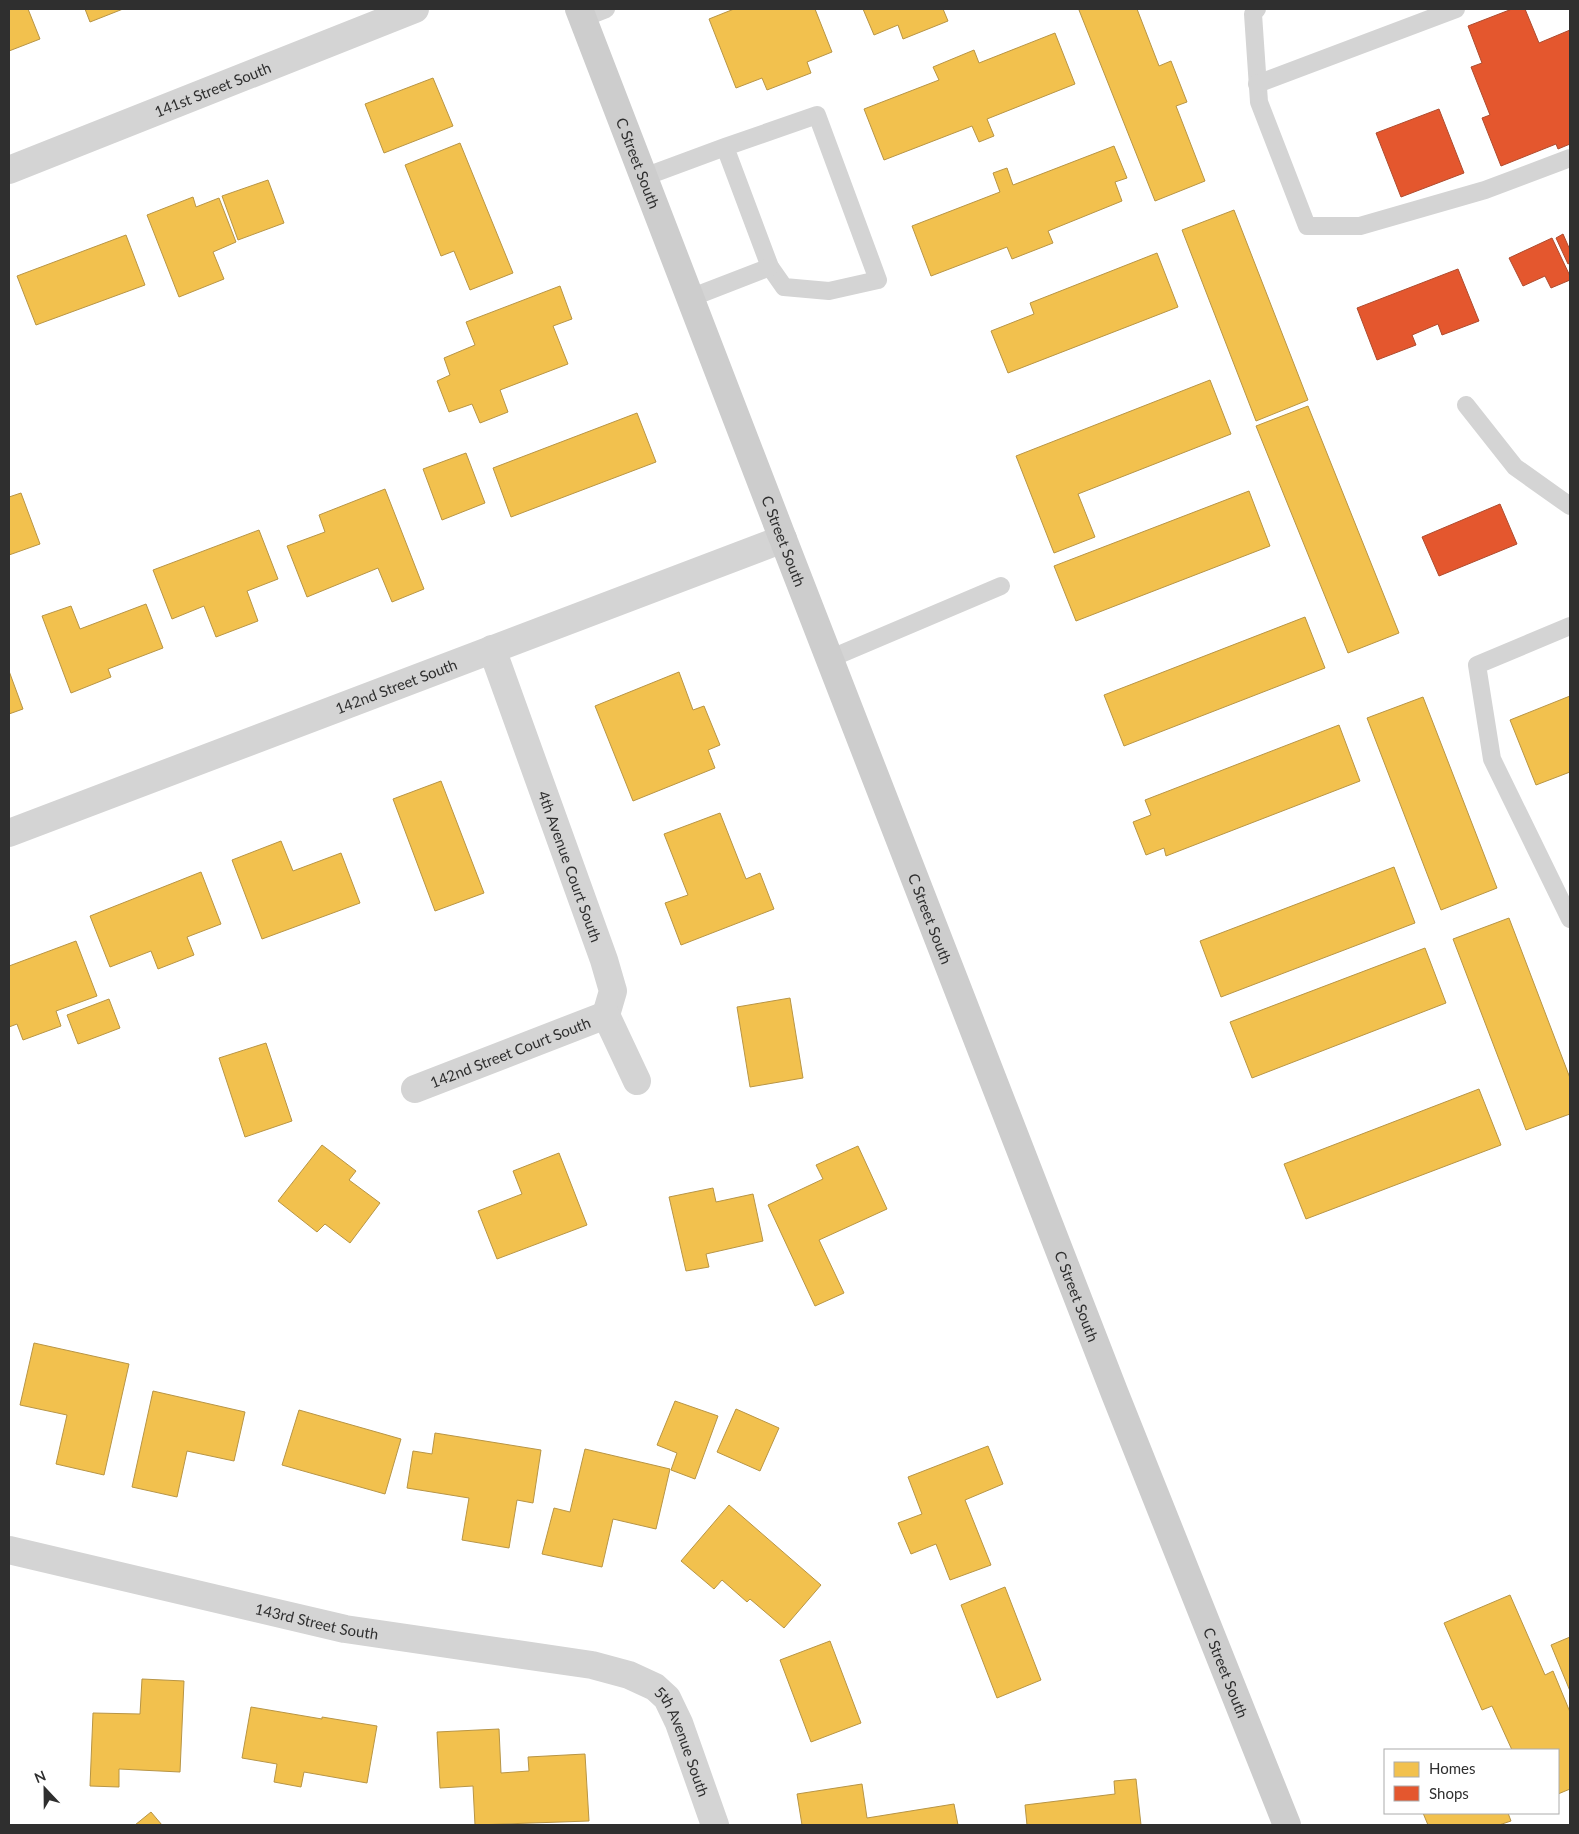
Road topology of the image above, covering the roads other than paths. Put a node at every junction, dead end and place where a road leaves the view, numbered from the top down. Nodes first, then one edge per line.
1 (415, 9) edge
2 (1257, 9) edge
3 (1456, 9) edge
4 (589, 12) edge
5 (1257, 84) junction
6 (725, 147) junction
7 (1570, 158) edge
8 (9, 170) edge
9 (644, 177) junction
10 (770, 267) junction
11 (690, 298) junction
12 (1466, 405) dead end
13 (1570, 506) edge
14 (783, 539) junction
15 (1000, 586) dead end
16 (1570, 626) edge
17 (492, 649) junction
18 (829, 659) junction
19 (9, 833) edge
20 (1570, 919) edge
21 (606, 1015) junction
22 (637, 1081) dead end
23 (415, 1089) dead end
24 (9, 1550) edge
25 (629, 1675) joint
26 (715, 1825) edge
27 (1287, 1825) edge

1 - 8 street, 141st Street South
2 - 5 lane
3 - 5 lane
4 - 9 street, C Street South
5 - 7 lane
6 - 9 lane
6 - 10 lane
6 - 10 lane
9 - 11 street, C Street South
10 - 11 lane
11 - 14 street, C Street South
12 - 13 lane
14 - 17 street, 142nd Street South
14 - 18 street, C Street South
15 - 18 lane
16 - 20 lane
17 - 19 street, 142nd Street South
17 - 21 street, 4th Avenue Court South
18 - 27 street, C Street South
21 - 22 street
21 - 23 street, 142nd Street Court South
24 - 25 street, 143rd Street South
25 - 26 street, 5th Avenue South

